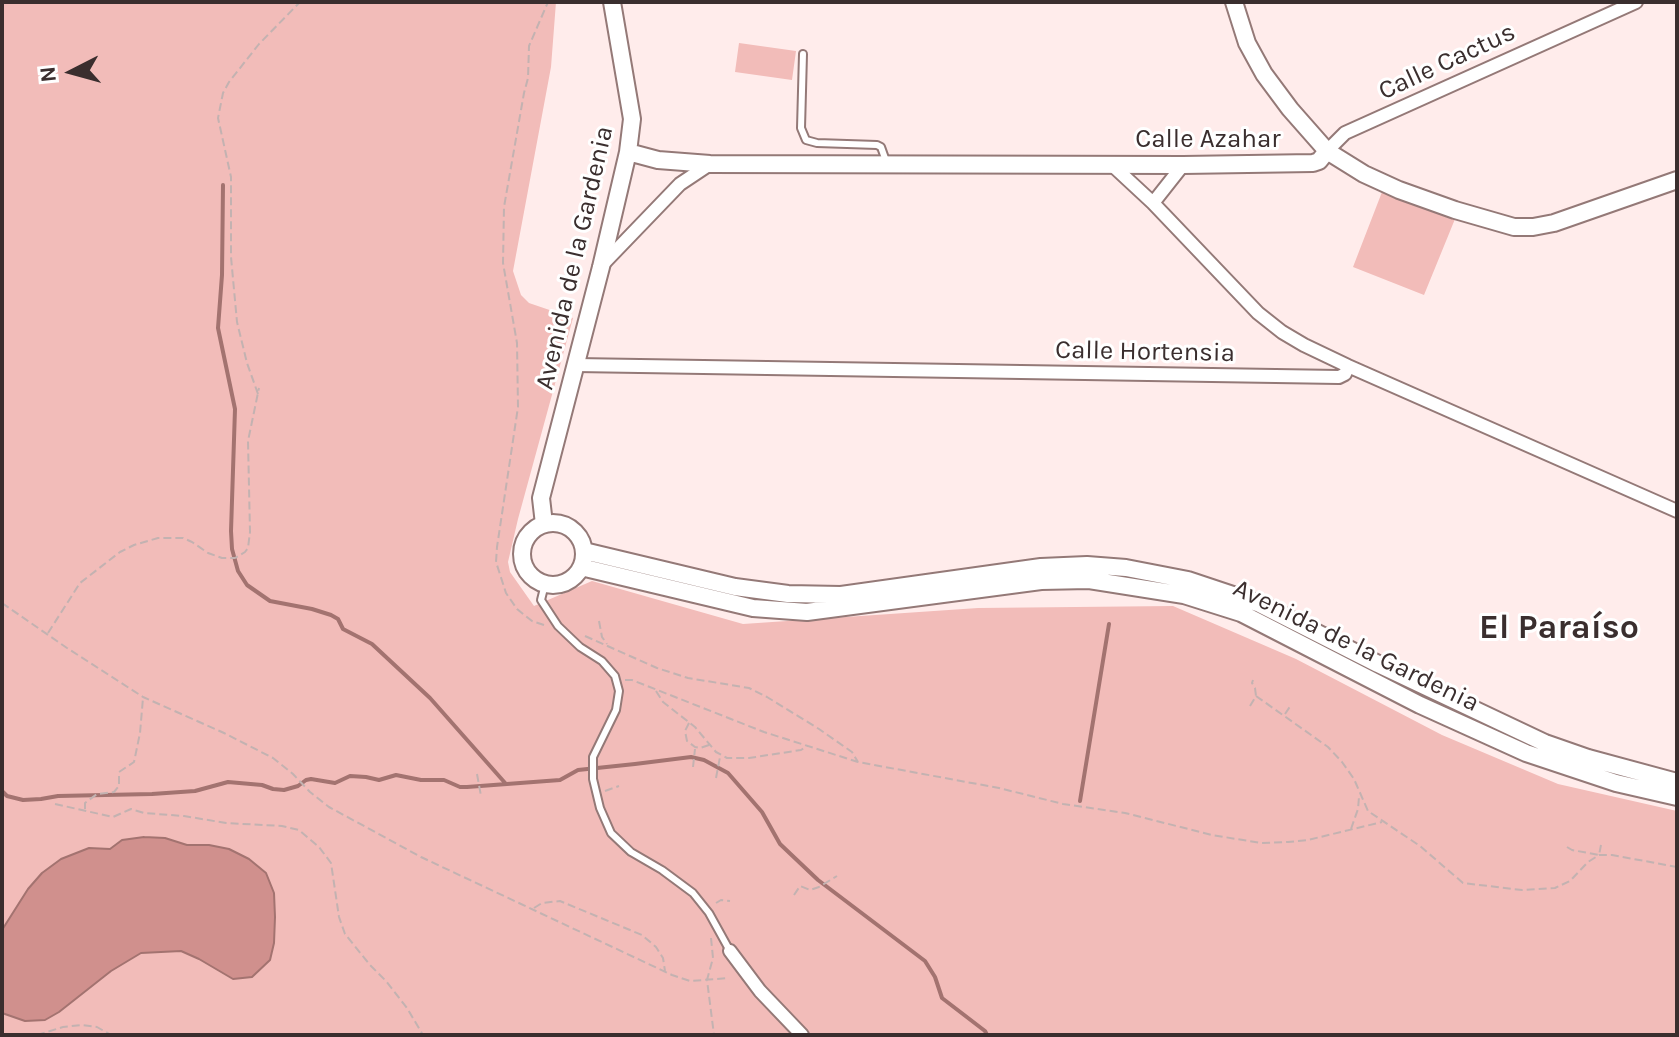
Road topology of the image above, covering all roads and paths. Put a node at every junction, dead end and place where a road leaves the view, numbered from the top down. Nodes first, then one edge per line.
1 (300, 2) edge
2 (548, 2) edge
3 (612, 2) edge
4 (1234, 2) edge
5 (1636, 2) edge
6 (803, 54) dead end
7 (1327, 151) junction
8 (628, 152) junction
9 (710, 164) junction
10 (887, 164) junction
11 (1111, 164) junction
12 (1183, 165) junction
13 (1677, 180) edge
14 (1153, 203) junction
15 (601, 267) junction
16 (576, 365) junction
17 (1348, 366) junction
18 (259, 388) dead end
19 (258, 394) junction
20 (1677, 511) edge
21 (544, 524) junction
22 (582, 559) junction
23 (545, 584) junction
24 (2, 603) edge
25 (599, 621) dead end
26 (558, 626) junction
27 (47, 634) junction
28 (584, 636) dead end
29 (607, 645) junction
30 (1253, 680) dead end
31 (616, 681) junction
32 (656, 690) junction
33 (1434, 691) junction
34 (1256, 696) junction
35 (143, 697) junction
36 (1291, 705) dead end
37 (1250, 706) dead end
38 (1427, 708) junction
39 (1283, 716) junction
40 (690, 722) junction
41 (710, 745) junction
42 (807, 746) junction
43 (694, 749) junction
44 (720, 758) junction
45 (858, 762) junction
46 (693, 767) dead end
47 (477, 774) dead end
48 (716, 778) dead end
49 (1677, 782) edge
50 (619, 786) dead end
51 (596, 794) junction
52 (481, 796) dead end
53 (1359, 796) junction
54 (1677, 797) edge
55 (55, 804) dead end
56 (85, 810) junction
57 (1382, 822) junction
58 (1351, 829) junction
59 (1601, 845) dead end
60 (1567, 847) dead end
61 (1599, 855) junction
62 (1677, 867) edge
63 (837, 876) dead end
64 (794, 895) dead end
65 (730, 901) dead end
66 (533, 909) junction
67 (709, 913) junction
68 (730, 951) joint
69 (665, 972) junction
70 (729, 978) dead end
71 (707, 980) junction
72 (37, 1035) edge
73 (111, 1035) edge
74 (423, 1035) edge
75 (714, 1035) edge
76 (802, 1035) edge

1 - 19 path
2 - 26 path
3 - 8 street, Avenida de la Gardenia
4 - 7 street
5 - 7 street, Calle Cactus
6 - 10 lane
7 - 12 street, Calle Azahar
7 - 13 street
8 - 9 street, Calle Azahar
8 - 15 street, Avenida de la Gardenia
9 - 10 street, Calle Azahar
9 - 15 street
10 - 11 street, Calle Azahar
11 - 12 street, Calle Azahar
11 - 14 street
12 - 14 street
14 - 17 street
15 - 16 street, Avenida de la Gardenia
16 - 17 street, Calle Hortensia
16 - 21 street, Avenida de la Gardenia
17 - 20 street
18 - 19 path
19 - 27 path
21 - 22 street
21 - 23 street
22 - 23 street
22 - 33 street, Avenida de la Gardenia
22 - 38 street, Avenida de la Gardenia
23 - 26 lane
24 - 27 path
25 - 29 path
26 - 31 lane
27 - 35 path
28 - 29 path
29 - 45 path
30 - 34 path
31 - 32 path
31 - 51 lane
32 - 40 path
32 - 42 path
33 - 38 street
33 - 49 street, Avenida de la Gardenia
34 - 37 path
34 - 39 path
35 - 56 path
35 - 66 path
36 - 39 path
38 - 54 street, Avenida de la Gardenia
39 - 53 path
40 - 41 path
40 - 43 path
41 - 43 path
41 - 44 path
42 - 44 path
42 - 45 path
43 - 46 path
44 - 48 path
45 - 58 path
47 - 52 path
50 - 51 path
51 - 67 lane
53 - 57 path
53 - 58 path
55 - 56 path
56 - 74 path
57 - 58 path
57 - 61 path
59 - 61 path
60 - 61 path
61 - 62 path
63 - 64 path
65 - 67 path
66 - 69 path
66 - 69 path
67 - 68 lane
67 - 71 path
68 - 76 street
69 - 71 path
70 - 71 path
71 - 75 path
72 - 73 path

